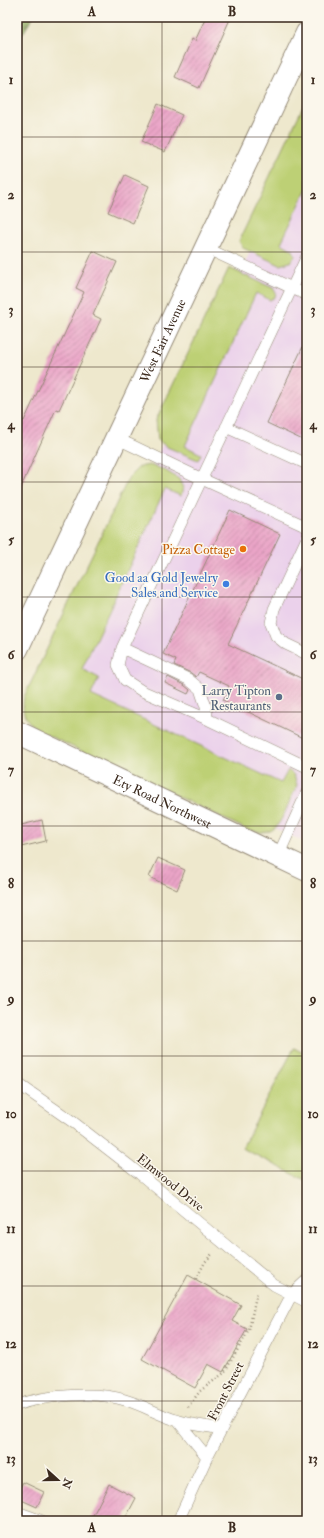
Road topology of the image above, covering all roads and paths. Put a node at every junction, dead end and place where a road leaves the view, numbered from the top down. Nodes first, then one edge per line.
1 (307, 33) edge
2 (206, 248) junction
3 (307, 256) edge
4 (292, 288) junction
5 (307, 295) edge
6 (226, 427) junction
7 (116, 438) junction
8 (307, 464) edge
9 (202, 480) junction
10 (307, 526) edge
11 (307, 538) edge
12 (122, 648) junction
13 (17, 649) edge
14 (307, 654) edge
15 (207, 719) junction
16 (17, 732) edge
17 (307, 767) edge
18 (307, 792) edge
19 (278, 856) junction
20 (307, 870) edge
21 (17, 1083) edge
22 (205, 1262) dead end
23 (196, 1279) dead end
24 (307, 1280) edge
25 (257, 1293) dead end
26 (292, 1294) junction
27 (307, 1302) edge
28 (200, 1391) dead end
29 (17, 1405) edge
30 (177, 1420) junction
31 (222, 1428) junction
32 (207, 1457) junction
33 (17, 1512) edge
34 (42, 1521) edge
35 (178, 1521) edge

1 - 2 street, West Fair Avenue
2 - 4 lane
2 - 7 street, West Fair Avenue
3 - 4 lane
4 - 5 lane
4 - 6 lane
6 - 8 lane
6 - 9 lane
7 - 9 lane
7 - 13 street, West Fair Avenue
9 - 10 lane
9 - 12 lane
11 - 14 lane
12 - 15 lane
12 - 15 lane
15 - 17 lane
16 - 19 street, Ety Road Northwest
18 - 19 lane
19 - 20 street, Ety Road Northwest
21 - 26 lane, Elmwood Drive
22 - 23 path
24 - 26 lane, Front Street
25 - 28 path
26 - 27 lane, Elmwood Drive
26 - 31 lane, Front Street
29 - 30 lane
30 - 31 lane
30 - 32 lane
31 - 32 lane, Front Street
32 - 35 lane, Front Street
33 - 34 lane

